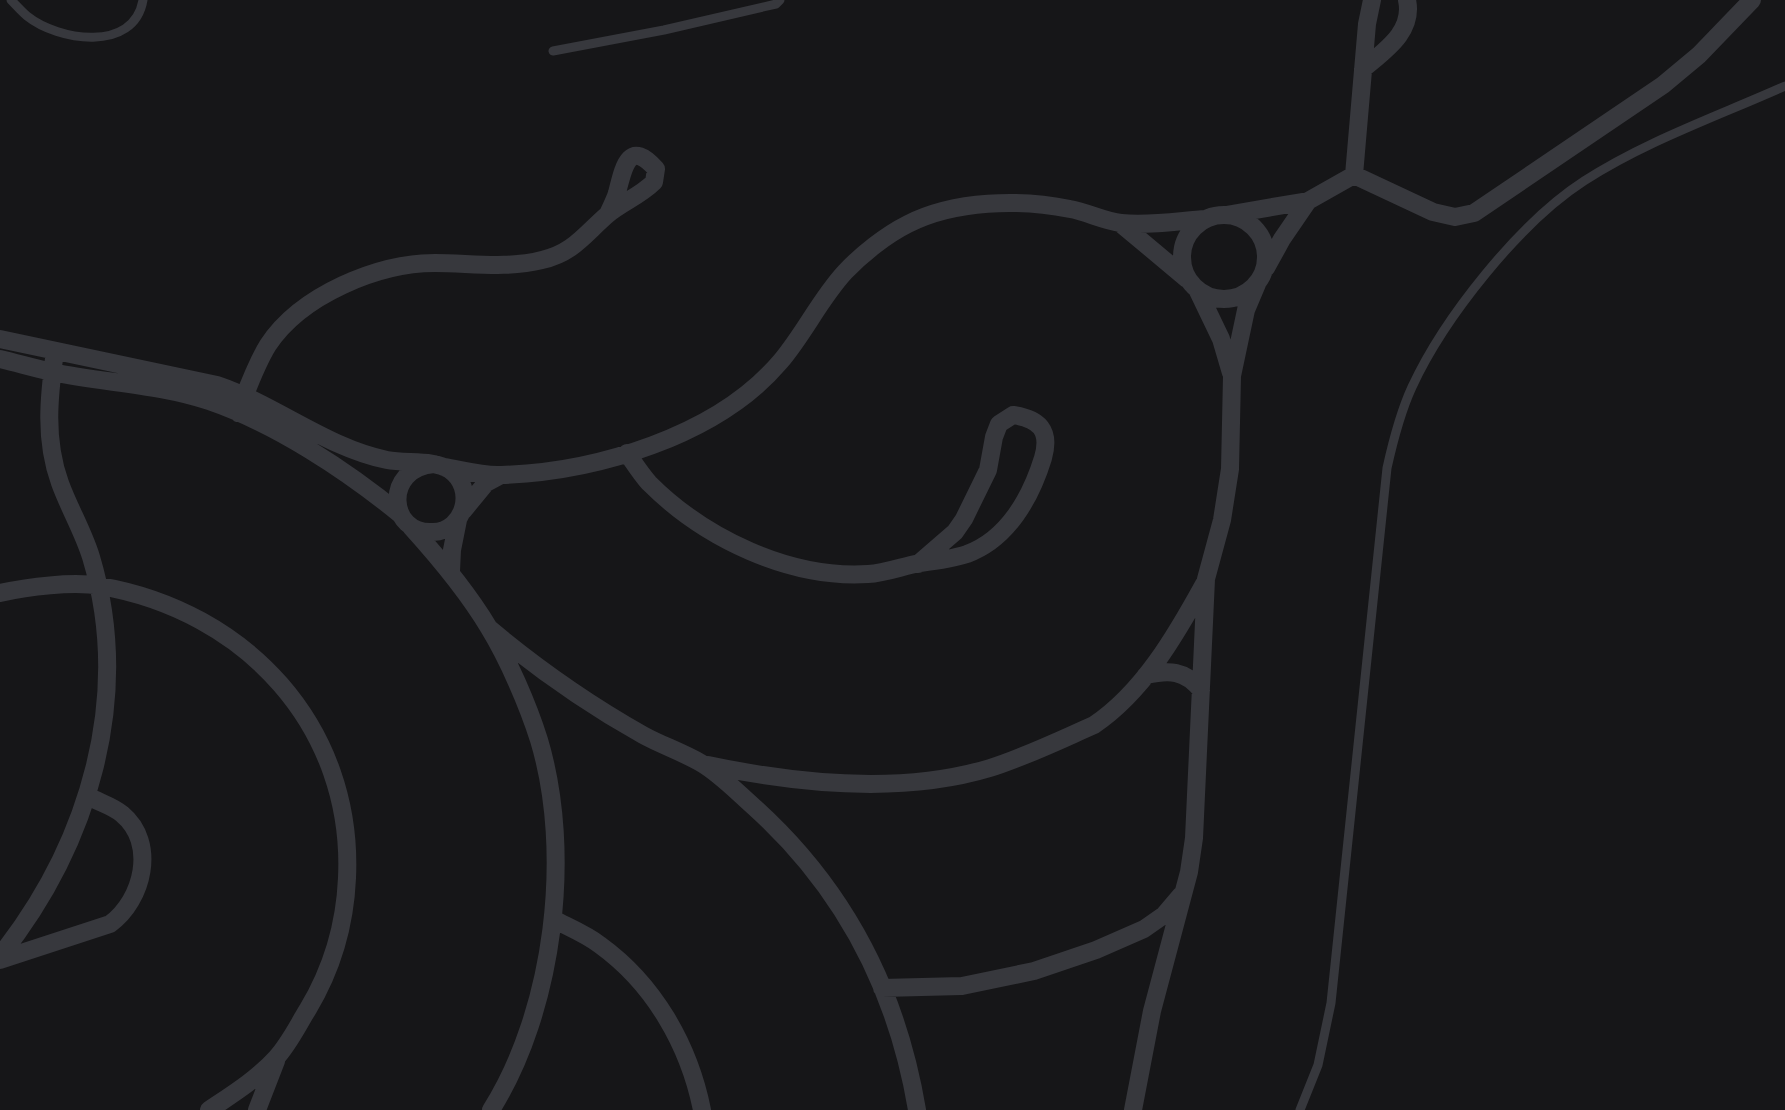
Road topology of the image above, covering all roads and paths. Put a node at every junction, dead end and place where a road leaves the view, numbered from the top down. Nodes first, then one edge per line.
1 (11, 0) edge
2 (143, 0) edge
3 (780, 0) edge
4 (1372, 0) edge
5 (1407, 0) edge
6 (1752, 0) edge
7 (553, 51) dead end
8 (1363, 69) junction
9 (1785, 86) edge
10 (1354, 175) junction
11 (1308, 201) junction
12 (608, 214) dead end
13 (1226, 215) junction
14 (1206, 219) junction
15 (1120, 223) junction
16 (1260, 279) junction
17 (1192, 284) junction
18 (0, 339) edge
19 (55, 351) junction
20 (0, 359) edge
21 (52, 372) junction
22 (1232, 376) junction
23 (246, 394) junction
24 (238, 413) junction
25 (626, 453) junction
26 (439, 466) junction
27 (499, 476) junction
28 (461, 515) junction
29 (405, 520) junction
30 (918, 564) junction
31 (451, 571) junction
32 (1206, 579) junction
33 (98, 585) junction
34 (0, 593) edge
35 (490, 629) junction
36 (535, 667) junction
37 (1146, 675) junction
38 (516, 683) junction
39 (1201, 690) junction
40 (701, 763) junction
41 (755, 773) junction
42 (88, 796) junction
43 (743, 797) junction
44 (1183, 893) junction
45 (552, 919) junction
46 (22, 928) junction
47 (1144, 929) junction
48 (35, 948) junction
49 (1169, 948) junction
50 (0, 958) edge
51 (882, 988) junction
52 (278, 1056) junction
53 (236, 1093) junction
54 (1132, 1107) edge
55 (209, 1110) edge
56 (258, 1110) edge
57 (491, 1110) edge
58 (702, 1110) edge
59 (917, 1110) edge
60 (1300, 1110) edge

1 - 2 lane
3 - 7 lane
4 - 8 street
5 - 8 street
6 - 10 street
8 - 10 street
9 - 60 lane
10 - 11 street
11 - 13 street
11 - 16 street
12 - 23 street
13 - 14 street
13 - 16 street
14 - 15 street
14 - 17 street
15 - 17 street
15 - 25 street
16 - 17 street
16 - 22 street
17 - 22 street
18 - 19 street
19 - 21 street
19 - 23 street
20 - 21 street
21 - 24 street
21 - 33 street
22 - 32 street
23 - 24 street
23 - 26 street
24 - 29 street
25 - 27 street
25 - 30 street
26 - 27 street
26 - 28 street
26 - 29 street
27 - 28 street
28 - 29 street
28 - 31 street
29 - 31 street
30 - 30 street
31 - 35 street
32 - 37 street
32 - 39 street
33 - 34 street
33 - 42 street
33 - 52 street
35 - 36 street
35 - 38 street
36 - 38 street
36 - 40 street
37 - 39 street
37 - 41 street
38 - 45 street
39 - 44 street
40 - 41 street
40 - 43 street
41 - 43 street
42 - 46 street
42 - 48 street
43 - 51 street
44 - 47 street
44 - 49 street
45 - 57 street
45 - 58 street
46 - 48 street
46 - 50 street
47 - 49 street
47 - 51 street
48 - 50 street
49 - 54 street
51 - 59 street
52 - 53 street
52 - 56 street
53 - 55 street
53 - 56 street

